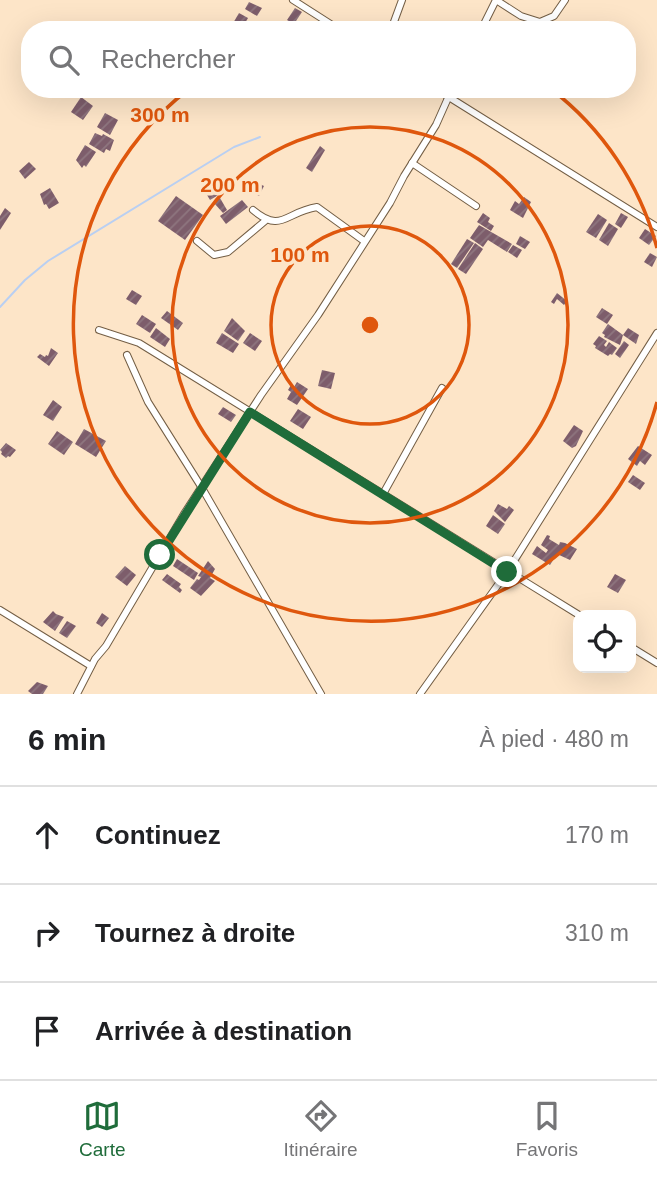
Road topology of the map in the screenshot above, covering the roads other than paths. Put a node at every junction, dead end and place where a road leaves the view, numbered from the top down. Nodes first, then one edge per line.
1 (293, 0) edge
2 (402, 0) edge
3 (496, 0) edge
4 (565, 0) edge
5 (327, 21) edge
6 (394, 21) edge
7 (486, 21) edge
8 (537, 21) edge
9 (542, 21) edge
10 (448, 98) edge
11 (450, 98) edge
12 (412, 163) junction
13 (476, 206) dead end
14 (253, 210) dead end
15 (265, 221) junction
16 (657, 227) edge
17 (364, 240) junction
18 (197, 241) dead end
19 (99, 330) dead end
20 (657, 333) edge
21 (127, 355) dead end
22 (442, 388) dead end
23 (250, 412) junction
24 (202, 488) junction
25 (383, 494) junction
26 (507, 572) junction
27 (0, 610) edge
28 (573, 611) edge
29 (636, 650) edge
30 (657, 663) edge
31 (91, 666) junction
32 (77, 694) edge
33 (320, 694) edge
34 (420, 694) edge

1 - 5 street
2 - 6 street
3 - 7 street
3 - 8 street
4 - 9 street
10 - 12 street
11 - 16 street
12 - 13 street
12 - 17 street
14 - 15 street
15 - 17 street
15 - 18 street
17 - 23 street
19 - 23 street
20 - 26 street
21 - 24 street
22 - 25 street
23 - 24 street
23 - 25 street
24 - 31 street
24 - 33 street
25 - 26 street
26 - 28 street
26 - 34 street
27 - 31 street
29 - 30 street
31 - 32 street

